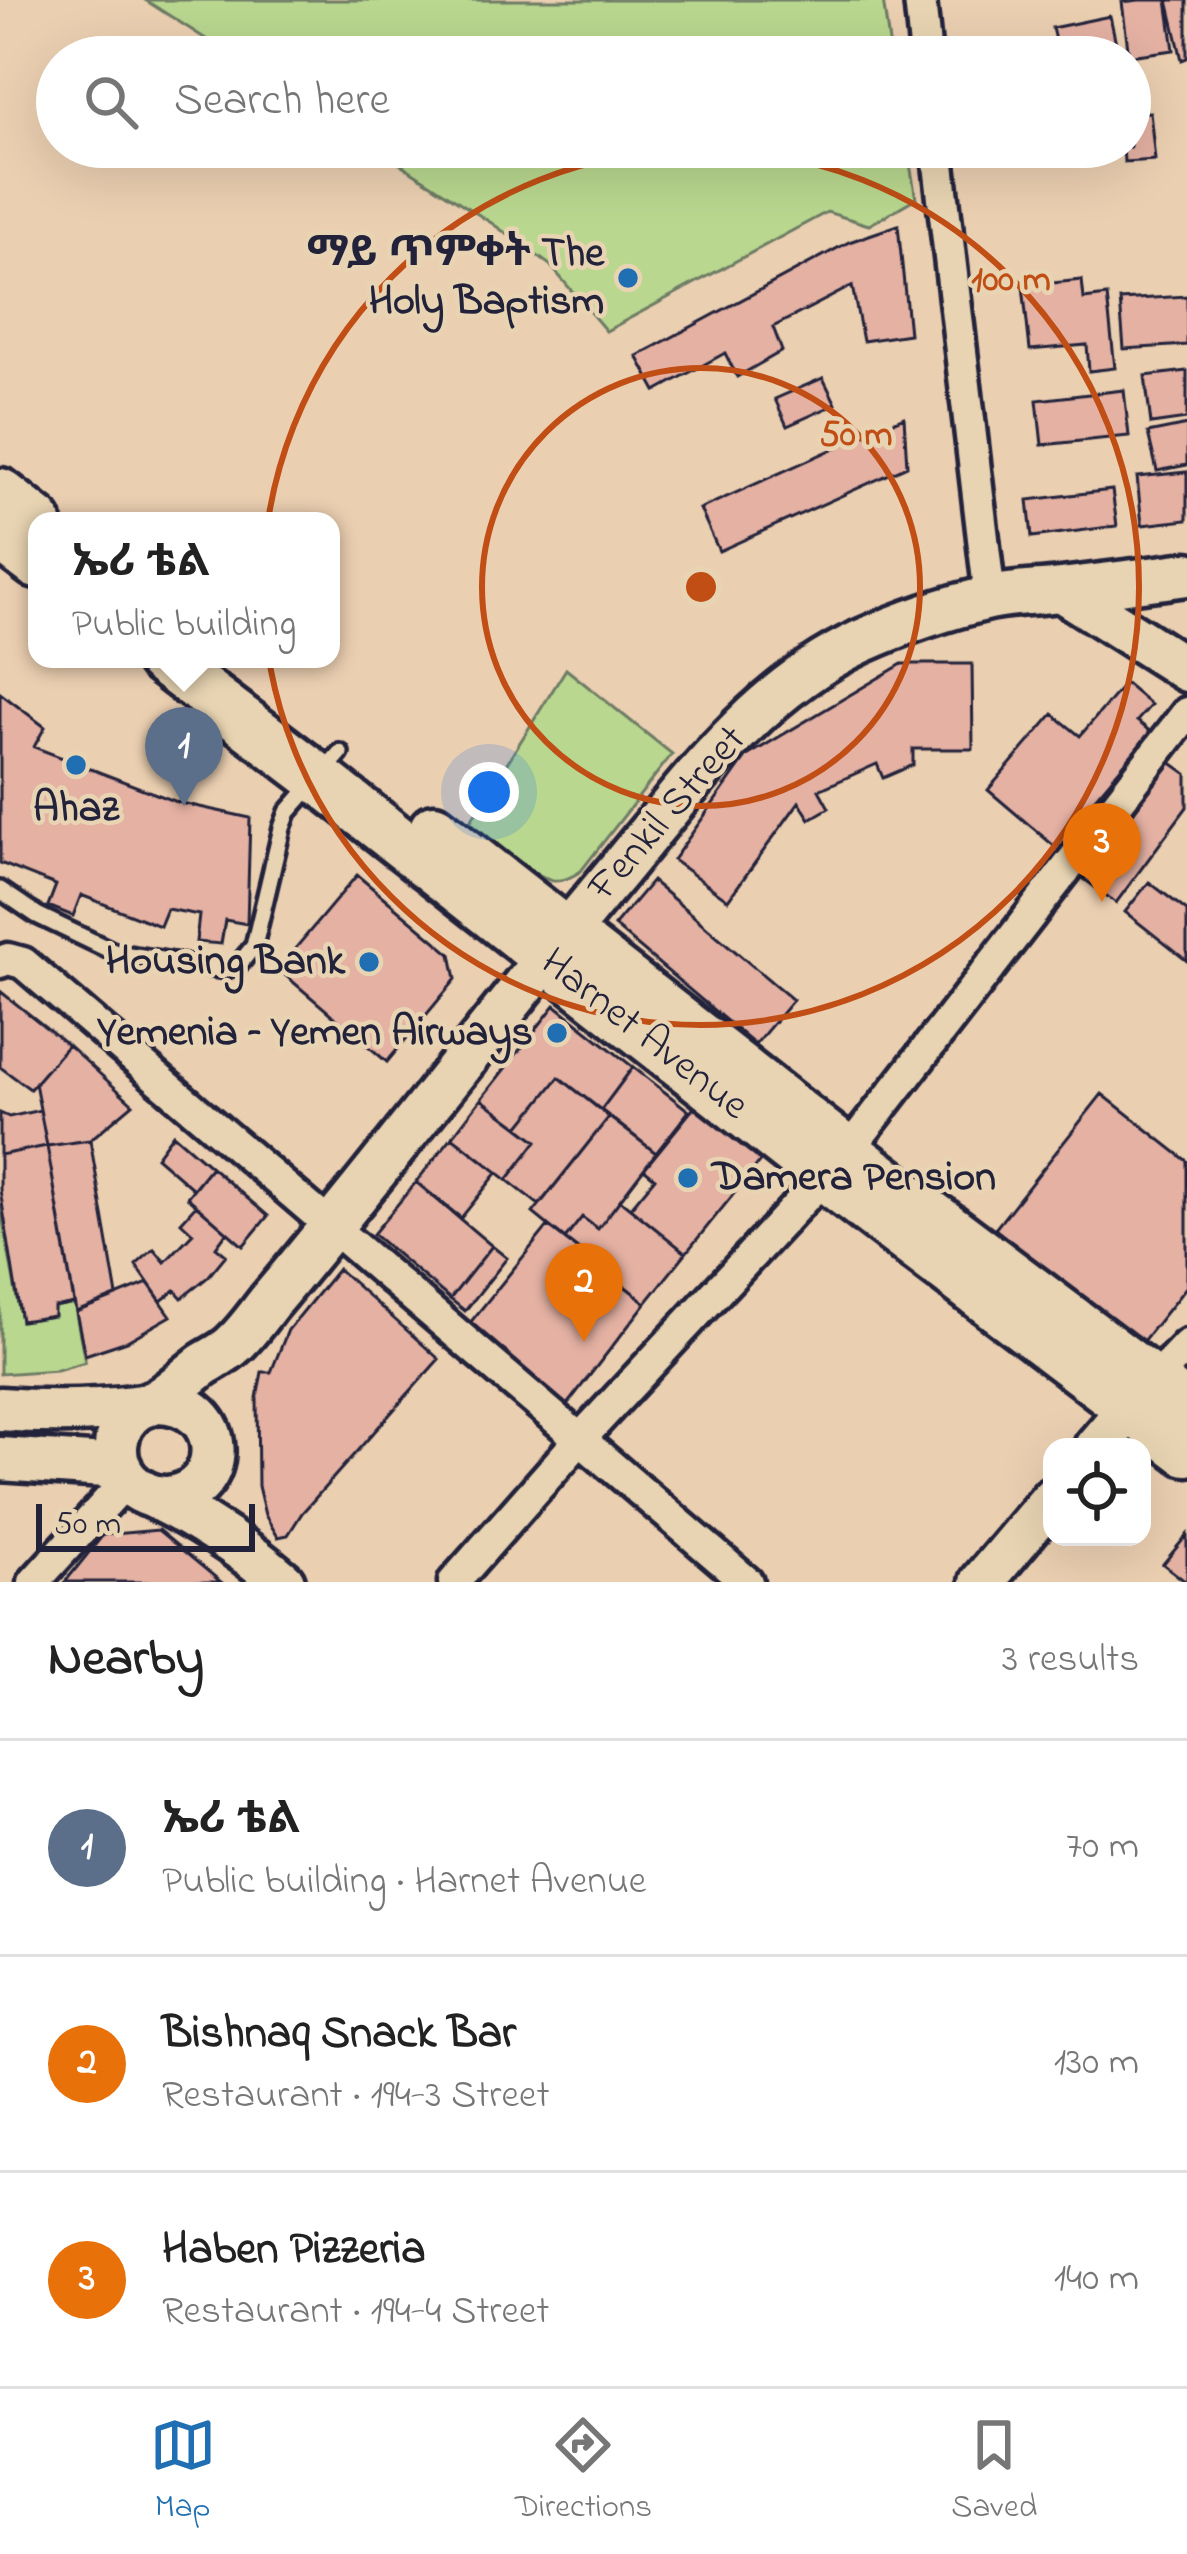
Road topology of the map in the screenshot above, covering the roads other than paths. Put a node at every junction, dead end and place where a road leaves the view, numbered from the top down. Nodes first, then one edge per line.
1 (920, 0) edge
2 (924, 36) edge
3 (939, 168) edge
4 (0, 493) edge
5 (28, 514) edge
6 (0, 536) edge
7 (28, 557) edge
8 (1187, 574) edge
9 (1060, 590) junction
10 (990, 598) junction
11 (175, 668) edge
12 (226, 668) edge
13 (1187, 670) edge
14 (1187, 713) edge
15 (329, 766) junction
16 (0, 890) edge
17 (556, 945) junction
18 (0, 962) edge
19 (835, 1164) junction
20 (331, 1229) junction
21 (234, 1345) junction
22 (1187, 1345) edge
23 (1157, 1398) edge
24 (150, 1403) junction
25 (0, 1409) edge
26 (581, 1438) junction
27 (1107, 1438) edge
28 (1187, 1450) edge
29 (212, 1454) junction
30 (0, 1459) edge
31 (133, 1481) junction
32 (1043, 1510) edge
33 (245, 1550) junction
34 (34, 1582) edge
35 (283, 1582) edge
36 (454, 1582) edge
37 (747, 1582) edge
38 (982, 1582) edge

1 - 2 street
3 - 10 street
4 - 5 main road
6 - 7 main road
8 - 9 main road, Fenkil Street
9 - 10 main road, Fenkil Street
9 - 13 main road
10 - 17 main road, Fenkil Street
11 - 15 main road, Harnet Avenue
12 - 15 main road, Harnet Avenue
14 - 19 street
15 - 16 lane
15 - 17 main road, Harnet Avenue
17 - 19 main road, Harnet Avenue
17 - 20 main road, Fenkil Street
18 - 20 street
19 - 23 main road, Harnet Avenue
19 - 26 street
20 - 21 main road, Fenkil Street
20 - 26 street
21 - 24 main road
21 - 29 main road
22 - 23 street
23 - 27 main road
23 - 28 main road, Harnet Avenue
24 - 25 main road
24 - 29 main road
24 - 31 main road
26 - 36 street
26 - 37 street
29 - 31 main road
29 - 33 main road
30 - 31 main road
31 - 33 main road
31 - 34 street
32 - 38 main road
33 - 35 main road

